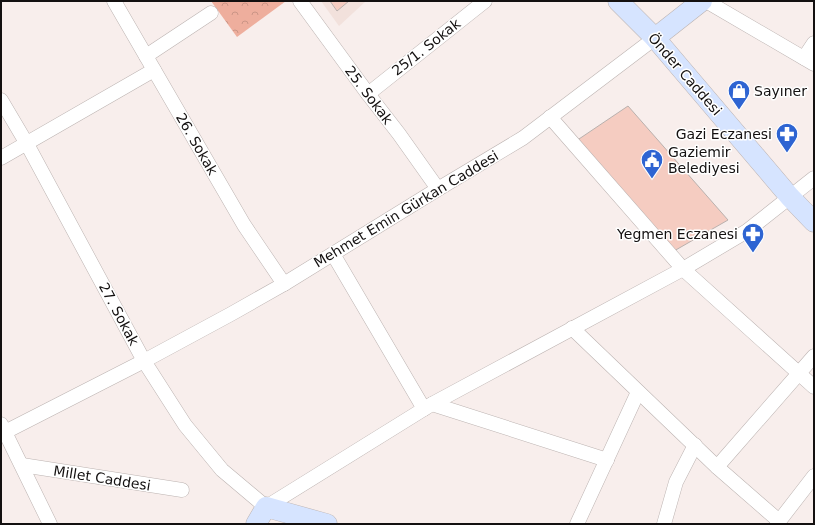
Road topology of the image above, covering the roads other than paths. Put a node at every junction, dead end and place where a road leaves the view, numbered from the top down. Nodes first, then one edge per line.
1 (114, 1) edge
2 (300, 1) edge
3 (485, 1) edge
4 (618, 1) edge
5 (682, 1) edge
6 (702, 1) edge
7 (706, 1) edge
8 (211, 13) dead end
9 (650, 33) junction
10 (814, 43) edge
11 (146, 56) junction
12 (809, 61) edge
13 (154, 70) junction
14 (368, 94) junction
15 (1, 100) edge
16 (550, 117) junction
17 (27, 144) junction
18 (1, 158) edge
19 (814, 178) edge
20 (438, 189) junction
21 (790, 197) junction
22 (814, 222) edge
23 (332, 254) junction
24 (683, 268) junction
25 (284, 284) junction
26 (572, 328) junction
27 (814, 356) edge
28 (144, 361) junction
29 (799, 373) junction
30 (814, 387) edge
31 (638, 392) junction
32 (428, 406) junction
33 (2, 431) edge
34 (694, 445) junction
35 (607, 460) junction
36 (22, 465) junction
37 (717, 467) junction
38 (814, 476) edge
39 (182, 490) dead end
40 (266, 507) junction
41 (778, 523) edge
42 (50, 524) edge
43 (256, 524) edge
44 (327, 524) edge
45 (577, 524) edge
46 (664, 524) edge

1 - 11 street, 26. Sokak
2 - 14 street, 25. Sokak
3 - 14 street, 25/1. Sokak
4 - 9 street, Önder Caddesi
5 - 9 street
6 - 9 street
7 - 12 street
8 - 11 street
9 - 16 street, Mehmet Emin Gürkan Caddesi
9 - 21 street, Önder Caddesi
10 - 12 street
11 - 13 street, 26. Sokak
13 - 17 street
13 - 25 street, 26. Sokak
14 - 20 street, 25. Sokak
15 - 17 street, 27. Sokak
16 - 20 street, Mehmet Emin Gürkan Caddesi
16 - 24 street
17 - 18 street
17 - 28 street, 27. Sokak
19 - 21 street
20 - 23 street, Mehmet Emin Gürkan Caddesi
21 - 22 street, Önder Caddesi
21 - 24 street
23 - 25 street, Mehmet Emin Gürkan Caddesi
23 - 32 street
24 - 26 street
24 - 29 street
25 - 28 street, Mehmet Emin Gürkan Caddesi
26 - 31 street
26 - 32 street
27 - 29 street
28 - 33 street, Mehmet Emin Gürkan Caddesi
28 - 40 street, 27. Sokak
29 - 30 street
29 - 37 street
31 - 34 street
31 - 35 street
32 - 35 street
32 - 40 street
33 - 36 street
34 - 37 street
34 - 46 street
35 - 45 street
36 - 39 street, Millet Caddesi
36 - 42 street
37 - 41 street
38 - 41 street
40 - 43 street
40 - 44 street

